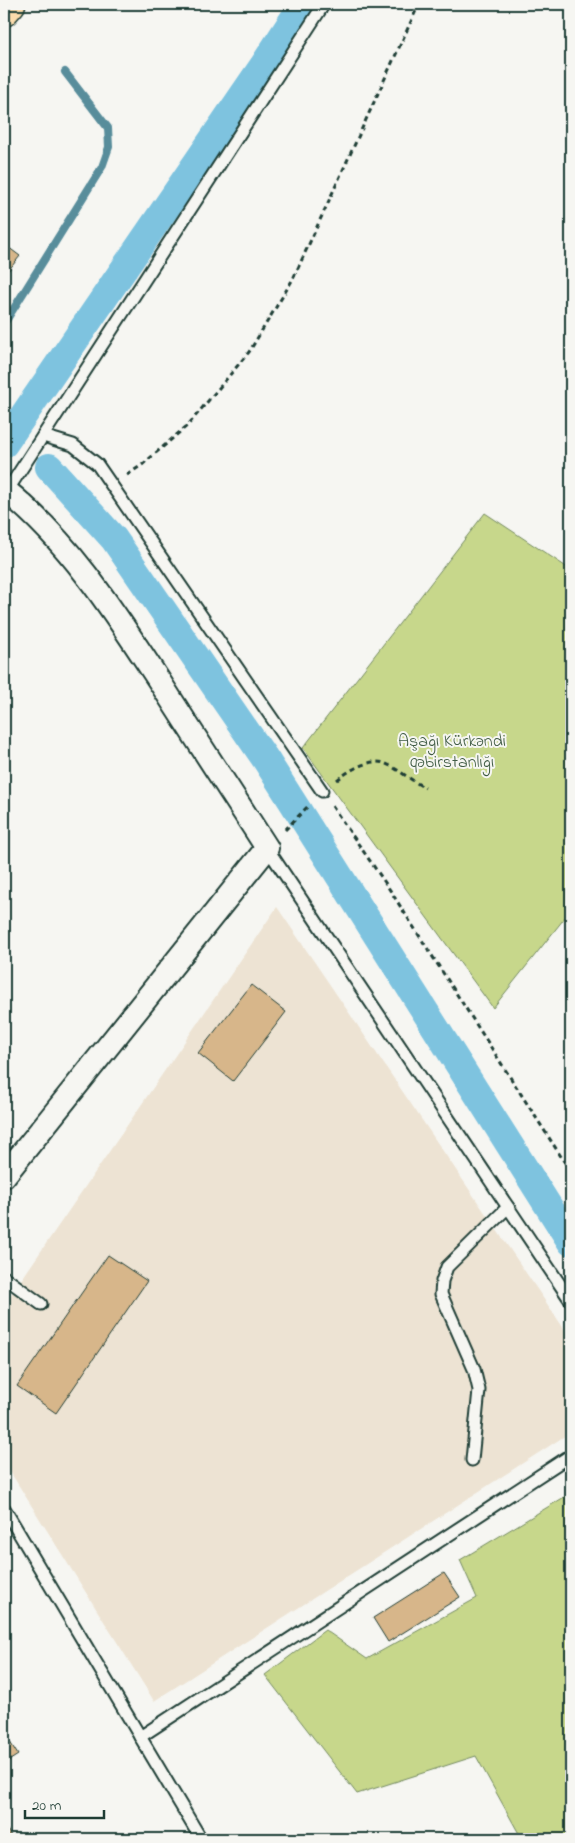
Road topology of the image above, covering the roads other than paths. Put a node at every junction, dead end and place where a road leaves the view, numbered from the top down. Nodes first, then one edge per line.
1 (11, 4) edge
2 (324, 4) edge
3 (4, 12) edge
4 (43, 436) junction
5 (5, 490) edge
6 (322, 792) road end
7 (268, 848) junction
8 (4, 1176) edge
9 (508, 1207) junction
10 (4, 1276) edge
11 (571, 1301) edge
12 (40, 1304) dead end
13 (571, 1456) edge
14 (472, 1460) dead end
15 (4, 1508) edge
16 (140, 1737) junction
17 (201, 1839) edge

1 - 3 main road
2 - 4 lane
4 - 5 lane
4 - 6 lane
5 - 7 street
7 - 8 street
7 - 9 lane
9 - 11 lane
9 - 14 lane
10 - 12 lane
13 - 16 lane
15 - 16 lane
16 - 17 lane

